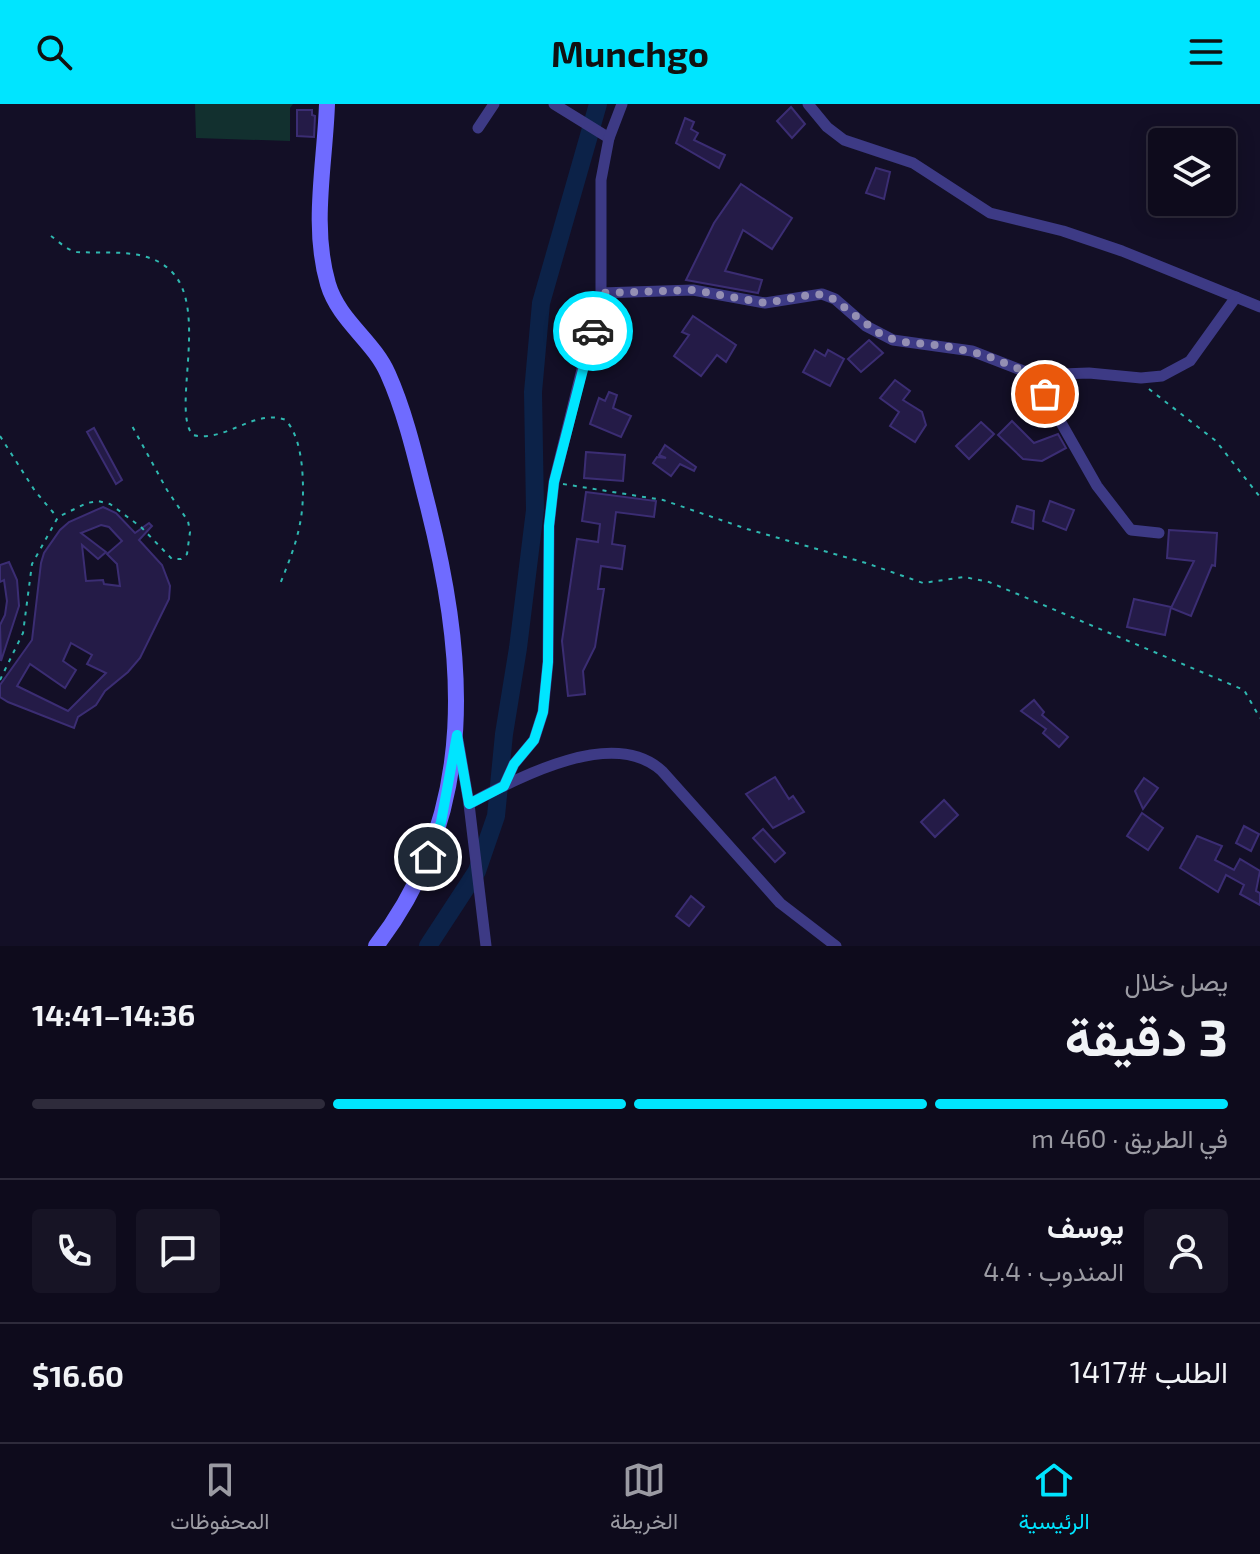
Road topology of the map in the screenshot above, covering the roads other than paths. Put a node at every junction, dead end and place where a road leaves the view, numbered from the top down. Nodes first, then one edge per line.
1 (327, 104) edge
2 (494, 104) edge
3 (554, 104) edge
4 (622, 104) edge
5 (808, 104) edge
6 (478, 128) dead end
7 (609, 138) junction
8 (601, 293) junction
9 (1236, 297) junction
10 (1260, 307) edge
11 (1034, 375) junction
12 (1159, 533) dead end
13 (457, 735) junction
14 (504, 786) junction
15 (469, 804) junction
16 (376, 946) edge
17 (486, 946) edge
18 (836, 946) edge

1 - 13 street
2 - 6 street
3 - 7 street
4 - 7 street
5 - 9 street
7 - 8 street
8 - 11 street
8 - 14 street
9 - 10 street
9 - 11 street
11 - 12 street
13 - 15 street
13 - 16 street
14 - 15 street
14 - 18 street
15 - 17 street

